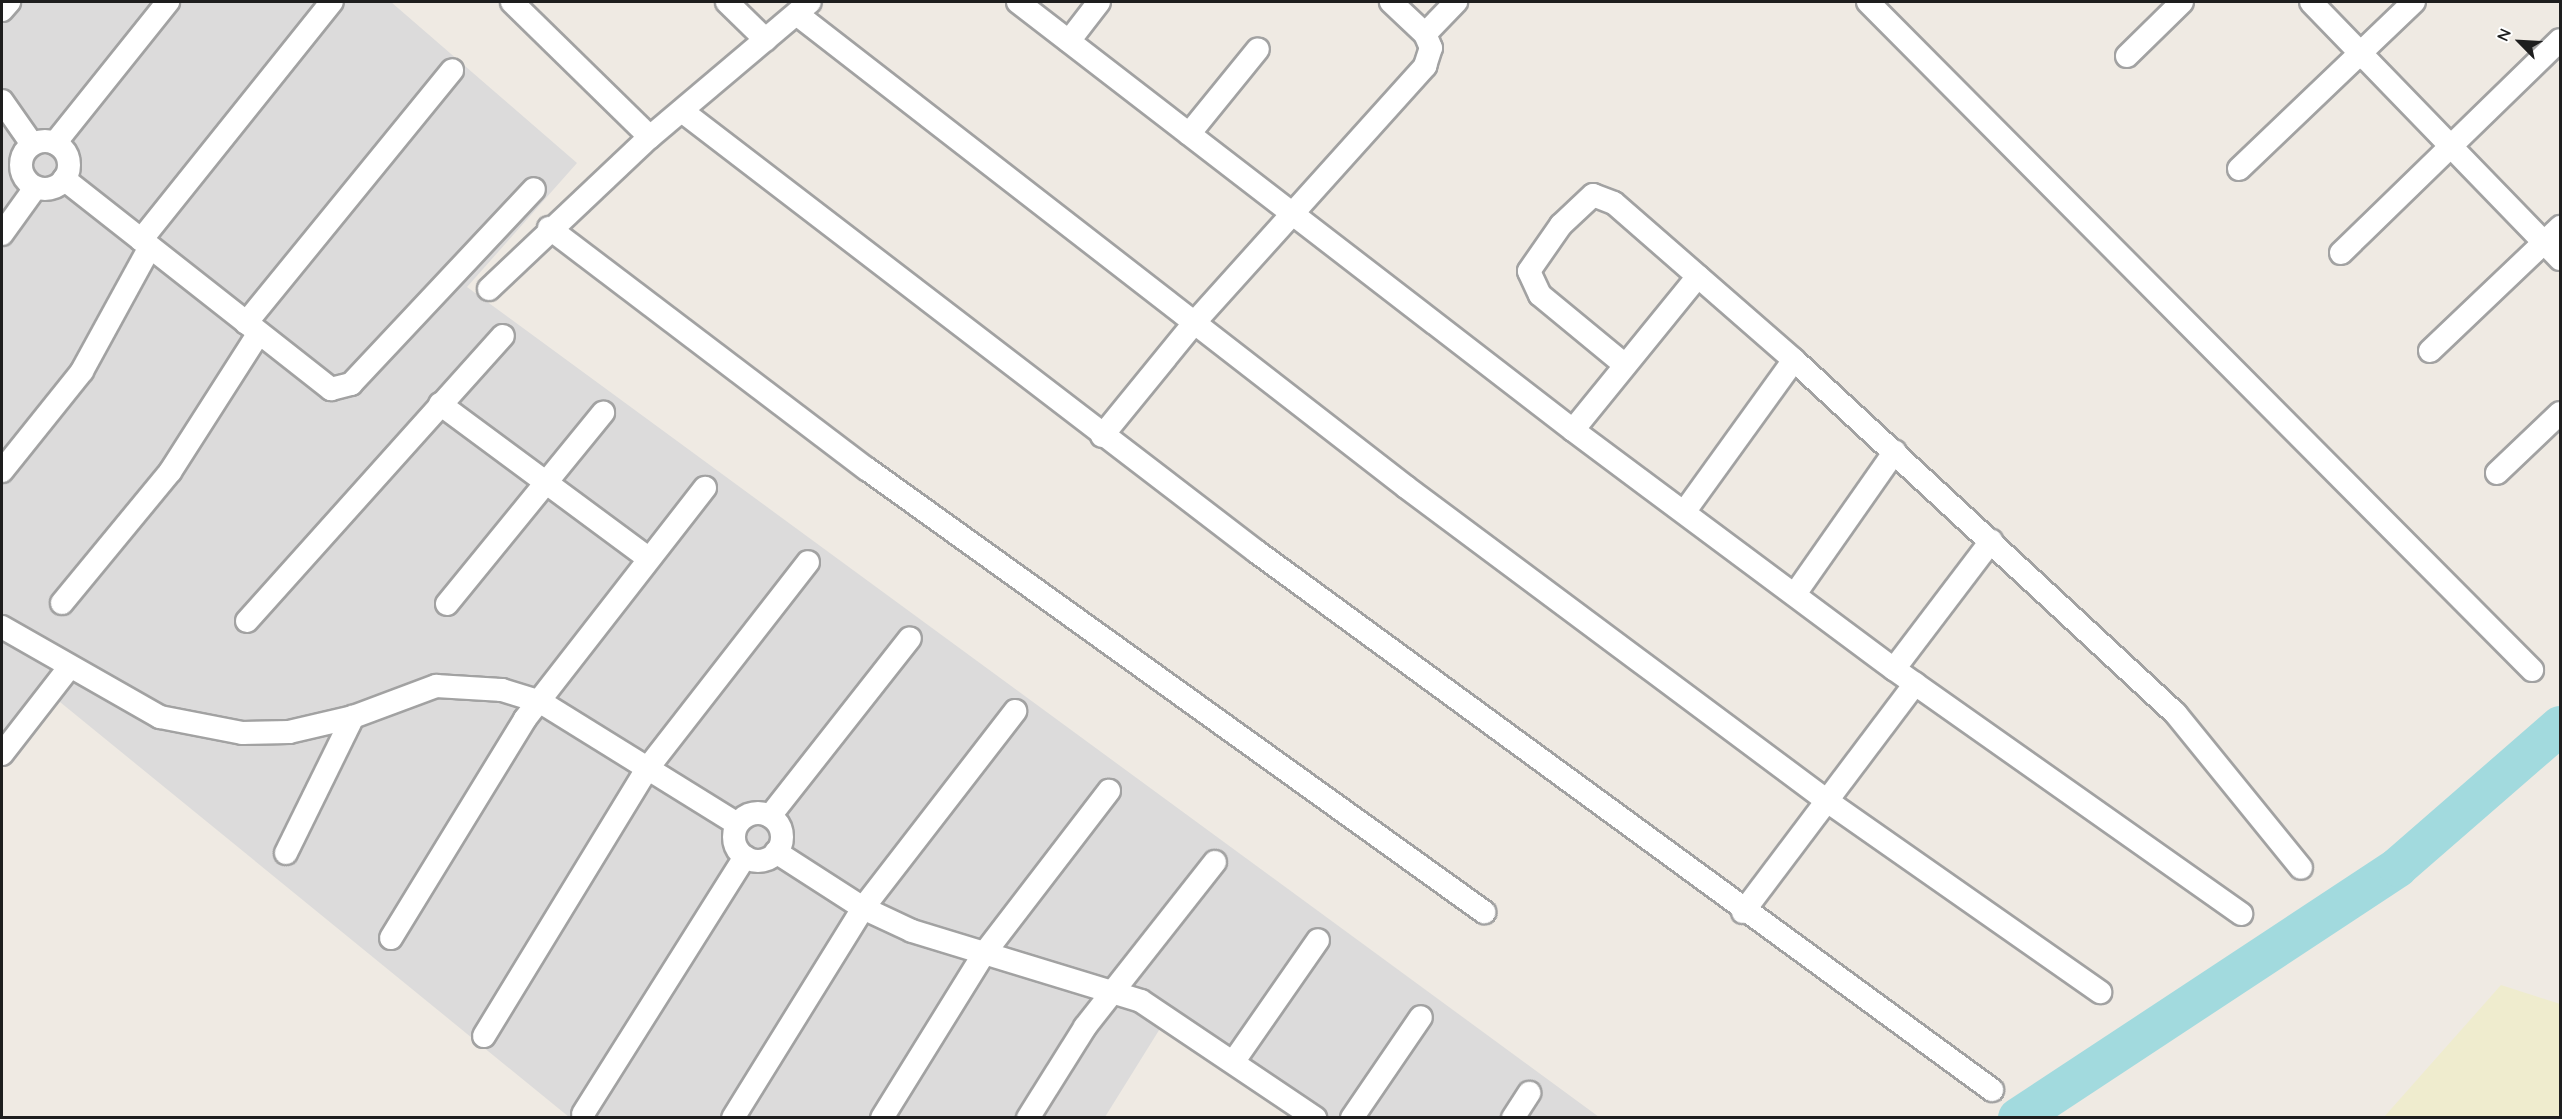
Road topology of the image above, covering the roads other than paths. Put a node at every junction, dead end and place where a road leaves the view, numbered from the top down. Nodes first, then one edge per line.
1 (9, 2) edge
2 (168, 2) edge
3 (332, 2) edge
4 (512, 2) edge
5 (727, 2) edge
6 (1018, 2) edge
7 (1099, 2) edge
8 (1391, 2) edge
9 (1456, 2) edge
10 (1868, 2) edge
11 (2182, 2) edge
12 (2311, 2) edge
13 (2414, 2) edge
14 (804, 8) edge
15 (2, 10) edge
16 (1425, 34) junction
17 (766, 40) junction
18 (2560, 40) edge
19 (1069, 41) junction
20 (1258, 49) dead end
21 (2361, 53) junction
22 (2127, 56) dead end
23 (452, 70) dead end
24 (2, 101) edge
25 (682, 111) junction
26 (1190, 134) junction
27 (650, 137) junction
28 (55, 143) junction
29 (33, 144) junction
30 (2450, 147) junction
31 (2239, 169) dead end
32 (64, 179) junction
33 (34, 188) junction
34 (534, 189) dead end
35 (1291, 211) junction
36 (549, 228) junction
37 (2, 234) edge
38 (2552, 235) edge
39 (145, 244) junction
40 (2341, 252) dead end
41 (2560, 259) edge
42 (1698, 276) junction
43 (489, 289) dead end
44 (1194, 323) junction
45 (253, 328) junction
46 (503, 336) dead end
47 (2430, 351) dead end
48 (1794, 360) junction
49 (1625, 364) junction
50 (440, 404) junction
51 (603, 413) dead end
52 (2560, 413) edge
53 (1573, 430) junction
54 (1102, 436) junction
55 (1895, 451) junction
56 (2, 471) edge
57 (2497, 473) dead end
58 (544, 482) junction
59 (705, 488) dead end
60 (1685, 511) junction
61 (1991, 541) junction
62 (648, 558) junction
63 (808, 562) dead end
64 (1795, 594) junction
65 (62, 603) dead end
66 (447, 604) dead end
67 (247, 621) dead end
68 (2, 627) edge
69 (910, 638) dead end
70 (68, 669) junction
71 (1894, 669) junction
72 (2532, 670) dead end
73 (1915, 684) junction
74 (538, 701) junction
75 (1015, 711) dead end
76 (353, 717) junction
77 (2, 754) edge
78 (647, 769) junction
79 (1109, 791) dead end
80 (1830, 803) junction
81 (770, 816) junction
82 (737, 824) junction
83 (776, 852) junction
84 (286, 854) dead end
85 (745, 857) junction
86 (1215, 862) dead end
87 (2301, 868) dead end
88 (862, 908) junction
89 (1484, 912) dead end
90 (1743, 912) junction
91 (2241, 914) dead end
92 (392, 938) dead end
93 (1318, 940) dead end
94 (983, 955) junction
95 (1115, 989) junction
96 (2100, 992) dead end
97 (1421, 1017) dead end
98 (484, 1036) dead end
99 (1234, 1061) junction
100 (1992, 1090) dead end
101 (1529, 1093) dead end
102 (583, 1114) dead end
103 (734, 1118) edge
104 (882, 1118) edge
105 (1028, 1118) edge
106 (1315, 1118) edge
107 (1352, 1118) edge
108 (1512, 1118) edge

1 - 15 street
2 - 28 street
3 - 39 street
4 - 27 street
5 - 17 street
6 - 19 street
7 - 19 street
8 - 16 street
9 - 16 street
10 - 72 street
11 - 22 street
12 - 21 street
13 - 21 street
14 - 17 street
14 - 44 street
16 - 35 street
17 - 25 street
18 - 30 street
19 - 26 street
20 - 26 street
21 - 30 street
21 - 31 street
23 - 45 street
24 - 29 street
25 - 27 street
25 - 54 street
26 - 35 street
27 - 36 street
28 - 29 street
28 - 32 street
29 - 33 street
30 - 38 street
30 - 40 street
32 - 33 street
32 - 39 street
33 - 37 street
34 - 45 street
35 - 44 street
35 - 53 street
36 - 43 street
36 - 89 street
38 - 41 street
38 - 47 street
39 - 45 street
39 - 56 street
42 - 48 street
42 - 49 street
42 - 49 street
44 - 54 street
44 - 80 street
45 - 65 street
46 - 50 street
48 - 55 street
48 - 60 street
49 - 53 street
50 - 58 street
50 - 67 street
51 - 58 street
52 - 57 street
53 - 60 street
54 - 90 street
55 - 61 street
55 - 64 street
58 - 62 street
58 - 66 street
59 - 62 street
60 - 64 street
61 - 71 street
61 - 87 street
62 - 74 street
63 - 78 street
64 - 71 street
68 - 70 street
69 - 81 street
70 - 76 street
70 - 77 street
71 - 73 street
73 - 80 street
73 - 91 street
74 - 76 street
74 - 78 street
74 - 92 street
75 - 88 street
76 - 84 street
78 - 82 street
78 - 98 street
79 - 94 street
80 - 90 street
80 - 96 street
81 - 82 street
81 - 83 street
82 - 85 street
83 - 85 street
83 - 88 street
85 - 102 street
86 - 95 street
88 - 94 street
88 - 103 street
90 - 100 street
93 - 99 street
94 - 95 street
94 - 104 street
95 - 99 street
95 - 105 street
97 - 107 street
99 - 106 street
101 - 108 street

